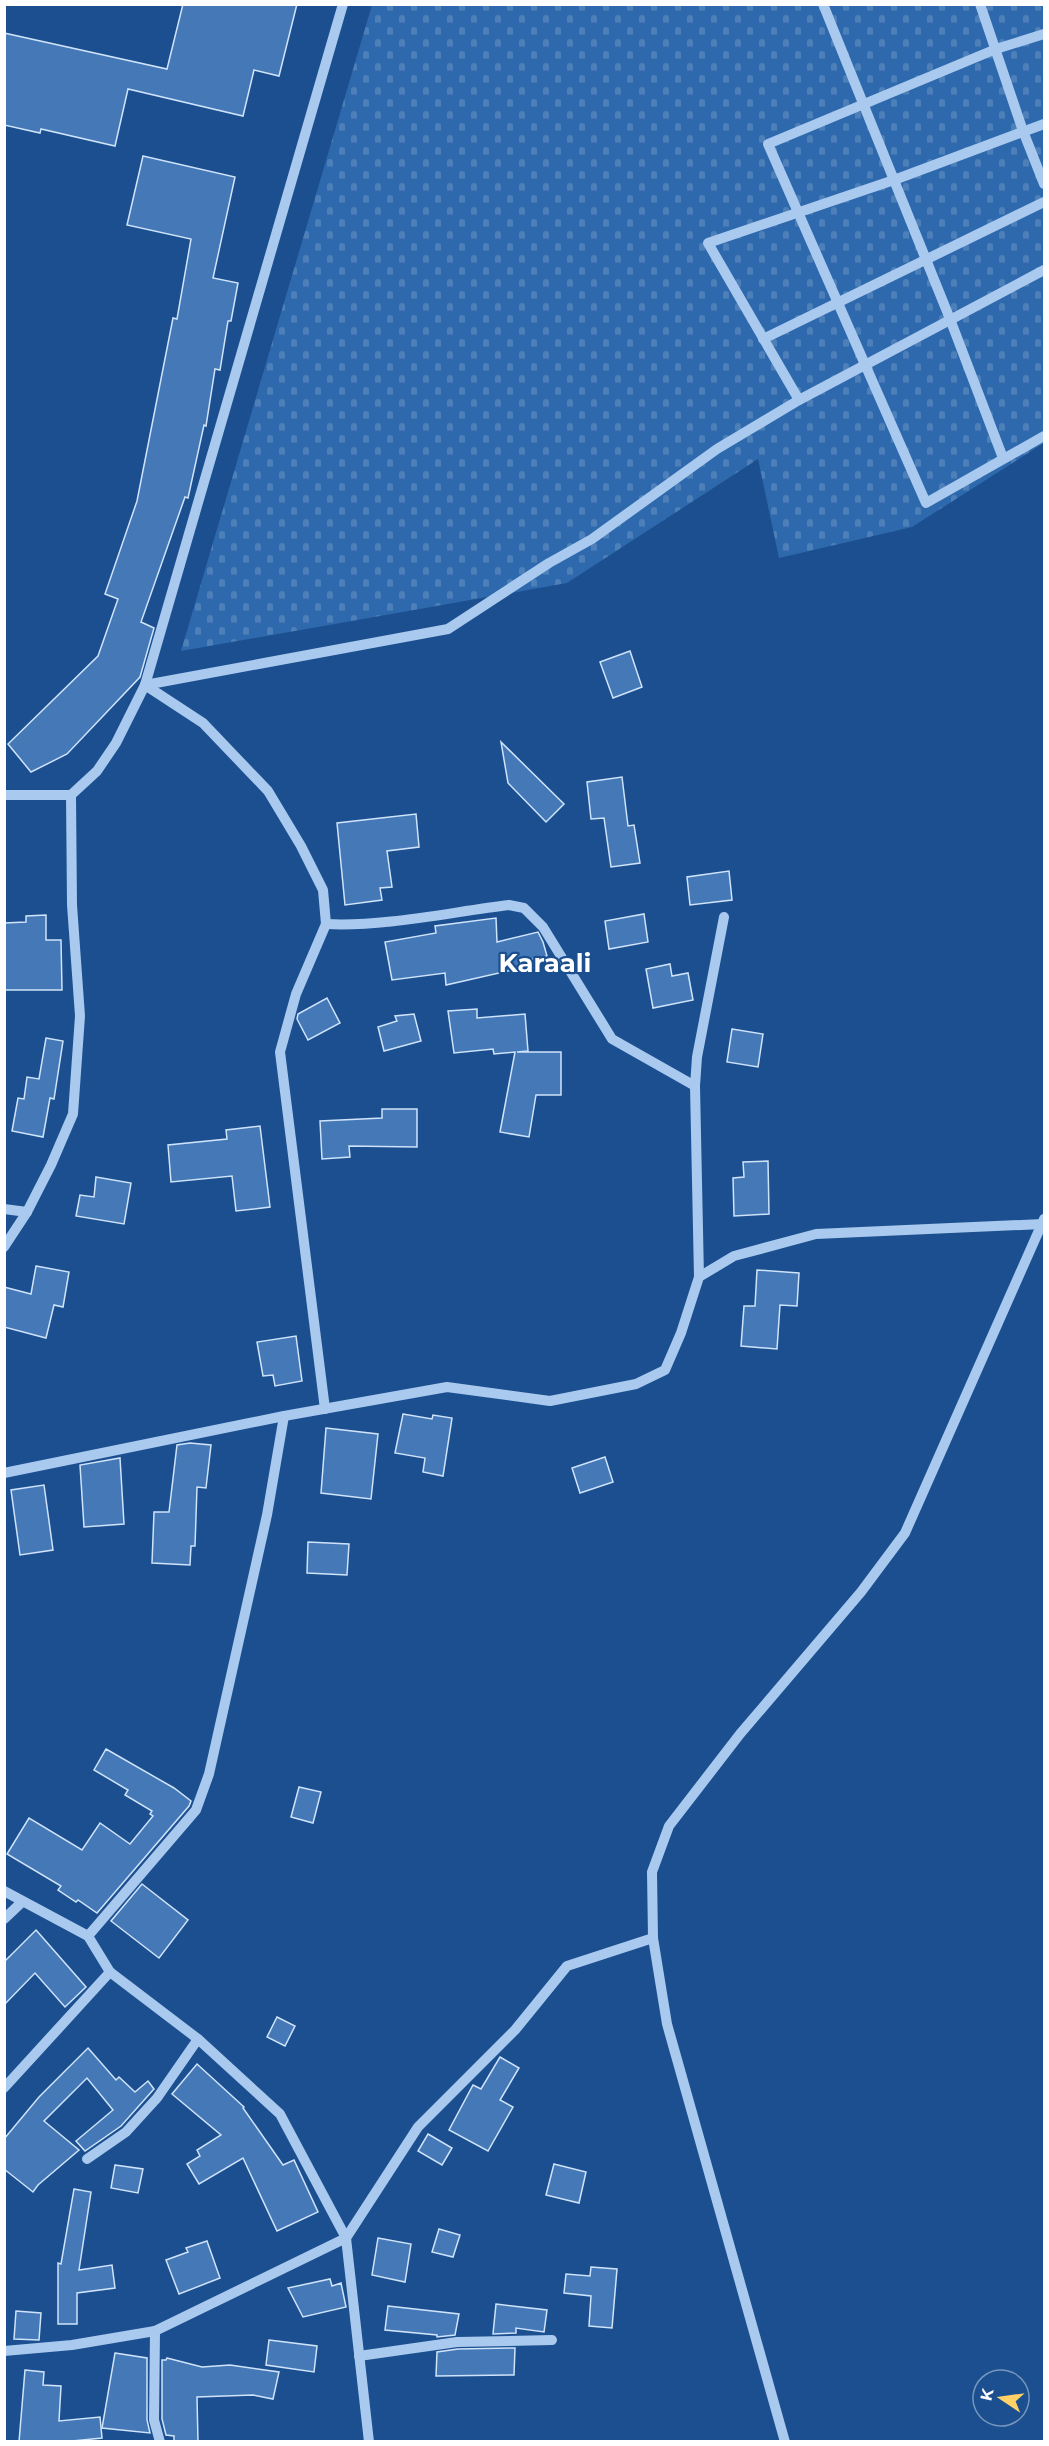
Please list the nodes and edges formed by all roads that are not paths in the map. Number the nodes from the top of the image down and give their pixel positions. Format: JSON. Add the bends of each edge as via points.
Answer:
{"nodes":[{"id":1,"x":343,"y":4,"type":"edge"},
{"id":2,"x":980,"y":4,"type":"edge"},
{"id":3,"x":825,"y":5,"type":"edge"},
{"id":4,"x":1044,"y":34,"type":"edge"},
{"id":5,"x":996,"y":49,"type":"junction"},
{"id":6,"x":864,"y":104,"type":"junction"},
{"id":7,"x":1044,"y":124,"type":"edge"},
{"id":8,"x":1023,"y":131,"type":"junction"},
{"id":9,"x":894,"y":180,"type":"junction"},
{"id":10,"x":1044,"y":184,"type":"edge"},
{"id":11,"x":1044,"y":202,"type":"edge"},
{"id":12,"x":798,"y":213,"type":"junction"},
{"id":13,"x":927,"y":260,"type":"junction"},
{"id":14,"x":1044,"y":270,"type":"edge"},
{"id":15,"x":838,"y":302,"type":"junction"},
{"id":16,"x":950,"y":319,"type":"junction"},
{"id":17,"x":763,"y":339,"type":"junction"},
{"id":18,"x":865,"y":364,"type":"junction"},
{"id":19,"x":799,"y":400,"type":"junction"},
{"id":20,"x":1044,"y":436,"type":"edge"},
{"id":21,"x":1003,"y":458,"type":"junction"},
{"id":22,"x":146,"y":685,"type":"junction"},
{"id":23,"x":4,"y":795,"type":"edge"},
{"id":24,"x":71,"y":795,"type":"junction"},
{"id":25,"x":724,"y":917,"type":"dead end"},
{"id":26,"x":326,"y":924,"type":"junction"},
{"id":27,"x":695,"y":1086,"type":"junction"},
{"id":28,"x":4,"y":1209,"type":"edge"},
{"id":29,"x":27,"y":1212,"type":"junction"},
{"id":30,"x":1043,"y":1221,"type":"edge"},
{"id":31,"x":4,"y":1247,"type":"edge"},
{"id":32,"x":699,"y":1277,"type":"junction"},
{"id":33,"x":325,"y":1408,"type":"junction"},
{"id":34,"x":284,"y":1416,"type":"junction"},
{"id":35,"x":4,"y":1473,"type":"edge"},
{"id":36,"x":4,"y":1891,"type":"edge"},
{"id":37,"x":22,"y":1902,"type":"junction"},
{"id":38,"x":4,"y":1919,"type":"edge"},
{"id":39,"x":88,"y":1936,"type":"junction"},
{"id":40,"x":653,"y":1938,"type":"junction"},
{"id":41,"x":110,"y":1972,"type":"junction"},
{"id":42,"x":198,"y":2038,"type":"junction"},
{"id":43,"x":4,"y":2088,"type":"edge"},
{"id":44,"x":87,"y":2159,"type":"dead end"},
{"id":45,"x":346,"y":2238,"type":"junction"},
{"id":46,"x":155,"y":2331,"type":"junction"},
{"id":47,"x":552,"y":2340,"type":"dead end"},
{"id":48,"x":4,"y":2351,"type":"edge"},
{"id":49,"x":359,"y":2356,"type":"junction"},
{"id":50,"x":160,"y":2442,"type":"edge"},
{"id":51,"x":369,"y":2442,"type":"edge"},
{"id":52,"x":785,"y":2442,"type":"edge"}],
"edges":[{"from":1,"to":22,"type":"street"},
{"from":2,"to":5,"type":"street"},
{"from":3,"to":6,"type":"street"},
{"from":4,"to":5,"type":"street"},
{"from":5,"to":6,"type":"street"},
{"from":5,"to":8,"type":"street"},
{"from":6,"to":9,"type":"street"},
{"from":6,"to":12,"type":"street","via":[[768,144]]},
{"from":7,"to":8,"type":"street"},
{"from":8,"to":9,"type":"street"},
{"from":8,"to":10,"type":"street"},
{"from":9,"to":12,"type":"street"},
{"from":9,"to":13,"type":"street"},
{"from":11,"to":13,"type":"street"},
{"from":12,"to":15,"type":"street"},
{"from":12,"to":17,"type":"street","via":[[708,243]]},
{"from":13,"to":15,"type":"street"},
{"from":13,"to":16,"type":"street"},
{"from":14,"to":16,"type":"street"},
{"from":15,"to":17,"type":"street"},
{"from":15,"to":18,"type":"street"},
{"from":16,"to":18,"type":"street"},
{"from":16,"to":21,"type":"street"},
{"from":17,"to":19,"type":"street"},
{"from":18,"to":19,"type":"street"},
{"from":18,"to":21,"type":"street","via":[[927,502]]},
{"from":19,"to":22,"type":"street","via":[[717,449],[592,539],[448,629]]},
{"from":20,"to":21,"type":"street"},
{"from":22,"to":24,"type":"street","via":[[97,771]]},
{"from":22,"to":26,"type":"street","via":[[203,723],[268,791],[323,890]]},
{"from":23,"to":24,"type":"street"},
{"from":24,"to":29,"type":"street","via":[[72,905],[80,1016],[73,1114]]},
{"from":25,"to":27,"type":"street"},
{"from":26,"to":27,"type":"street","via":[[509,905],[524,908],[543,927],[612,1039]]},
{"from":26,"to":33,"type":"street","via":[[296,994],[280,1052]]},
{"from":27,"to":32,"type":"street"},
{"from":28,"to":29,"type":"street"},
{"from":29,"to":31,"type":"street"},
{"from":30,"to":32,"type":"street","via":[[816,1234],[735,1256]]},
{"from":30,"to":40,"type":"street","via":[[905,1533],[669,1826],[652,1872]]},
{"from":32,"to":33,"type":"street","via":[[664,1370],[636,1384],[550,1401],[447,1387]]},
{"from":33,"to":34,"type":"street"},
{"from":34,"to":35,"type":"street"},
{"from":34,"to":39,"type":"street","via":[[267,1515],[209,1774],[196,1810]]},
{"from":36,"to":37,"type":"street"},
{"from":37,"to":38,"type":"street"},
{"from":37,"to":39,"type":"street"},
{"from":39,"to":41,"type":"street"},
{"from":40,"to":45,"type":"street","via":[[567,1966],[516,2030],[418,2127]]},
{"from":40,"to":52,"type":"street","via":[[667,2024]]},
{"from":41,"to":42,"type":"street"},
{"from":41,"to":43,"type":"street"},
{"from":42,"to":44,"type":"street","via":[[158,2098],[126,2132]]},
{"from":42,"to":45,"type":"street","via":[[280,2114]]},
{"from":45,"to":46,"type":"street"},
{"from":45,"to":49,"type":"street"},
{"from":46,"to":48,"type":"street"},
{"from":46,"to":50,"type":"street","via":[[154,2420]]},
{"from":47,"to":49,"type":"street","via":[[457,2342]]},
{"from":49,"to":51,"type":"street"}]}
